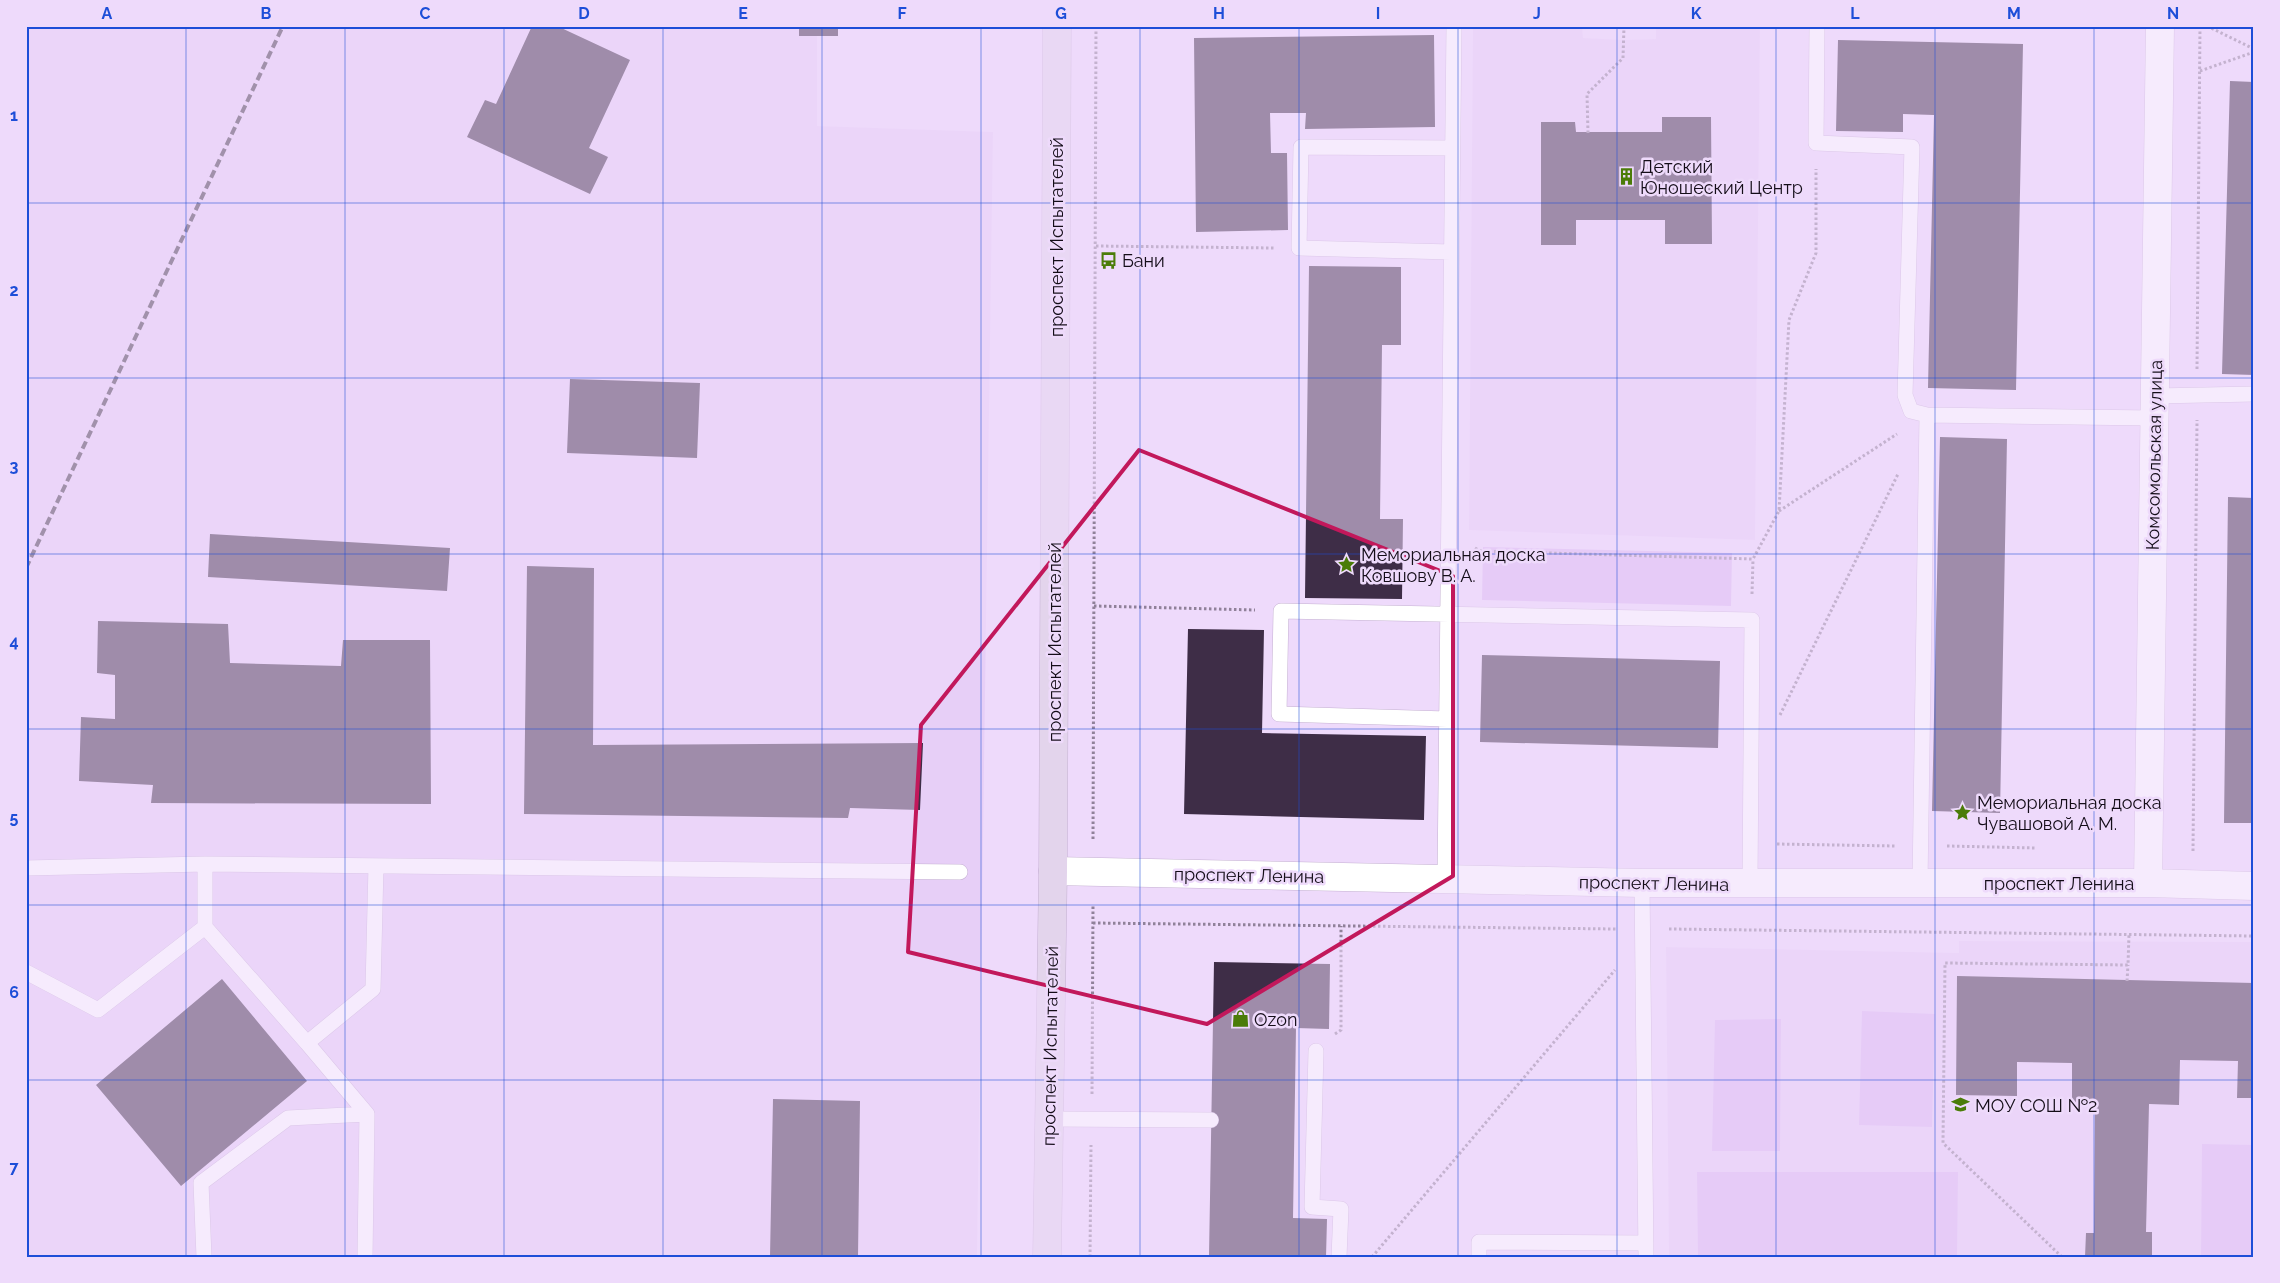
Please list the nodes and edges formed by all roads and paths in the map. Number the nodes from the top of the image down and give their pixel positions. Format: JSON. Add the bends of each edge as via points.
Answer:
{"nodes":[{"id":1,"x":1057,"y":26,"type":"edge"},
{"id":2,"x":1096,"y":26,"type":"edge"},
{"id":3,"x":1454,"y":26,"type":"edge"},
{"id":4,"x":1624,"y":26,"type":"edge"},
{"id":5,"x":1817,"y":26,"type":"edge"},
{"id":6,"x":2160,"y":26,"type":"edge"},
{"id":7,"x":2200,"y":26,"type":"edge"},
{"id":8,"x":2207,"y":26,"type":"edge"},
{"id":9,"x":2254,"y":50,"type":"edge"},
{"id":10,"x":2200,"y":72,"type":"junction"},
{"id":11,"x":1588,"y":133,"type":"dead end"},
{"id":12,"x":1816,"y":143,"type":"junction"},
{"id":13,"x":1452,"y":148,"type":"junction"},
{"id":14,"x":1096,"y":246,"type":"junction"},
{"id":15,"x":1299,"y":248,"type":"junction"},
{"id":16,"x":1451,"y":252,"type":"junction"},
{"id":17,"x":2254,"y":394,"type":"edge"},
{"id":18,"x":2197,"y":396,"type":"junction"},
{"id":19,"x":2155,"y":407,"type":"junction"},
{"id":20,"x":1927,"y":415,"type":"junction"},
{"id":21,"x":1901,"y":468,"type":"dead end"},
{"id":22,"x":1779,"y":511,"type":"junction"},
{"id":23,"x":1448,"y":533,"type":"junction"},
{"id":24,"x":1753,"y":559,"type":"junction"},
{"id":25,"x":1094,"y":606,"type":"junction"},
{"id":26,"x":1281,"y":611,"type":"junction"},
{"id":27,"x":1447,"y":614,"type":"junction"},
{"id":28,"x":1752,"y":620,"type":"junction"},
{"id":29,"x":1446,"y":719,"type":"junction"},
{"id":30,"x":1777,"y":719,"type":"dead end"},
{"id":31,"x":1750,"y":843,"type":"junction"},
{"id":32,"x":1921,"y":846,"type":"junction"},
{"id":33,"x":2038,"y":848,"type":"dead end"},
{"id":34,"x":2149,"y":850,"type":"junction"},
{"id":35,"x":2193,"y":850,"type":"junction"},
{"id":36,"x":2202,"y":850,"type":"dead end"},
{"id":37,"x":205,"y":864,"type":"junction"},
{"id":38,"x":376,"y":866,"type":"junction"},
{"id":39,"x":26,"y":868,"type":"edge"},
{"id":40,"x":1053,"y":871,"type":"junction"},
{"id":41,"x":960,"y":872,"type":"dead end"},
{"id":42,"x":1093,"y":872,"type":"junction"},
{"id":43,"x":1445,"y":879,"type":"junction"},
{"id":44,"x":1642,"y":883,"type":"junction"},
{"id":45,"x":1920,"y":883,"type":"junction"},
{"id":46,"x":2148,"y":883,"type":"junction"},
{"id":47,"x":1750,"y":884,"type":"junction"},
{"id":48,"x":2193,"y":884,"type":"junction"},
{"id":49,"x":2254,"y":886,"type":"edge"},
{"id":50,"x":1093,"y":923,"type":"junction"},
{"id":51,"x":1341,"y":926,"type":"junction"},
{"id":52,"x":205,"y":927,"type":"junction"},
{"id":53,"x":1642,"y":934,"type":"junction"},
{"id":54,"x":2129,"y":934,"type":"junction"},
{"id":55,"x":2254,"y":936,"type":"edge"},
{"id":56,"x":2128,"y":966,"type":"junction"},
{"id":57,"x":26,"y":972,"type":"edge"},
{"id":58,"x":2127,"y":980,"type":"dead end"},
{"id":59,"x":306,"y":1043,"type":"junction"},
{"id":60,"x":1316,"y":1051,"type":"joint"},
{"id":61,"x":367,"y":1114,"type":"junction"},
{"id":62,"x":1049,"y":1119,"type":"junction"},
{"id":63,"x":1092,"y":1119,"type":"junction"},
{"id":64,"x":1211,"y":1120,"type":"dead end"},
{"id":65,"x":1646,"y":1250,"type":"edge"},
{"id":66,"x":204,"y":1257,"type":"edge"},
{"id":67,"x":365,"y":1257,"type":"edge"},
{"id":68,"x":1047,"y":1257,"type":"edge"},
{"id":69,"x":1090,"y":1257,"type":"edge"},
{"id":70,"x":1339,"y":1257,"type":"edge"},
{"id":71,"x":1372,"y":1257,"type":"edge"},
{"id":72,"x":1479,"y":1257,"type":"edge"},
{"id":73,"x":2062,"y":1257,"type":"edge"}],
"edges":[{"from":1,"to":40,"type":"main road","name":"проспект Испытателей"},
{"from":2,"to":14,"type":"path"},
{"from":3,"to":13,"type":"lane"},
{"from":4,"to":11,"type":"path","via":[[1623,58],[1586,94]]},
{"from":5,"to":12,"type":"lane"},
{"from":6,"to":19,"type":"street","name":"Комсомольская улица"},
{"from":7,"to":10,"type":"path"},
{"from":8,"to":9,"type":"path"},
{"from":9,"to":10,"type":"path"},
{"from":10,"to":18,"type":"path"},
{"from":12,"to":20,"type":"lane","via":[[1912,146],[1905,395],[1911,411]]},
{"from":12,"to":22,"type":"path","via":[[1816,253],[1789,320]]},
{"from":13,"to":15,"type":"lane","via":[[1301,147]]},
{"from":13,"to":16,"type":"lane"},
{"from":14,"to":15,"type":"path"},
{"from":14,"to":25,"type":"path"},
{"from":15,"to":16,"type":"lane"},
{"from":16,"to":23,"type":"lane"},
{"from":17,"to":18,"type":"lane"},
{"from":18,"to":19,"type":"lane"},
{"from":18,"to":35,"type":"path"},
{"from":19,"to":20,"type":"lane"},
{"from":19,"to":34,"type":"street","name":"Комсомольская улица"},
{"from":20,"to":22,"type":"path"},
{"from":20,"to":32,"type":"lane"},
{"from":21,"to":30,"type":"path"},
{"from":22,"to":24,"type":"path"},
{"from":23,"to":24,"type":"path","via":[[1480,551]]},
{"from":23,"to":27,"type":"lane"},
{"from":24,"to":28,"type":"path"},
{"from":25,"to":26,"type":"path"},
{"from":25,"to":42,"type":"path"},
{"from":26,"to":27,"type":"lane"},
{"from":26,"to":29,"type":"lane","via":[[1279,714]]},
{"from":27,"to":28,"type":"lane"},
{"from":27,"to":29,"type":"lane"},
{"from":28,"to":31,"type":"lane"},
{"from":29,"to":43,"type":"lane"},
{"from":31,"to":32,"type":"path"},
{"from":31,"to":47,"type":"lane"},
{"from":32,"to":33,"type":"path"},
{"from":32,"to":45,"type":"lane"},
{"from":34,"to":35,"type":"path"},
{"from":34,"to":46,"type":"street","name":"Комсомольская улица"},
{"from":35,"to":36,"type":"path"},
{"from":35,"to":48,"type":"path"},
{"from":37,"to":38,"type":"lane"},
{"from":37,"to":39,"type":"lane"},
{"from":37,"to":52,"type":"lane"},
{"from":38,"to":41,"type":"lane"},
{"from":38,"to":59,"type":"lane","via":[[373,989]]},
{"from":40,"to":42,"type":"street","name":"проспект Ленина"},
{"from":40,"to":62,"type":"main road","name":"проспект Испытателей"},
{"from":42,"to":43,"type":"street","name":"проспект Ленина"},
{"from":42,"to":50,"type":"path"},
{"from":43,"to":44,"type":"street","name":"проспект Ленина"},
{"from":44,"to":47,"type":"street","name":"проспект Ленина"},
{"from":44,"to":53,"type":"lane"},
{"from":45,"to":46,"type":"street","name":"проспект Ленина"},
{"from":45,"to":47,"type":"street","name":"проспект Ленина"},
{"from":46,"to":48,"type":"street","name":"проспект Ленина"},
{"from":48,"to":49,"type":"street","name":"проспект Ленина"},
{"from":50,"to":51,"type":"path"},
{"from":50,"to":63,"type":"path"},
{"from":51,"to":53,"type":"path"},
{"from":51,"to":60,"type":"path","via":[[1341,1030]]},
{"from":52,"to":57,"type":"lane","via":[[98,1010]]},
{"from":52,"to":59,"type":"lane"},
{"from":53,"to":54,"type":"path"},
{"from":53,"to":65,"type":"lane"},
{"from":53,"to":71,"type":"path"},
{"from":54,"to":55,"type":"path"},
{"from":54,"to":56,"type":"path"},
{"from":56,"to":58,"type":"path"},
{"from":56,"to":73,"type":"path","via":[[1945,963],[1943,1143]]},
{"from":59,"to":61,"type":"lane"},
{"from":60,"to":70,"type":"lane","via":[[1312,1207],[1341,1209]]},
{"from":61,"to":66,"type":"lane","via":[[288,1118],[201,1183]]},
{"from":61,"to":67,"type":"lane"},
{"from":62,"to":63,"type":"lane"},
{"from":62,"to":68,"type":"main road","name":"проспект Испытателей"},
{"from":63,"to":64,"type":"lane"},
{"from":63,"to":69,"type":"path"},
{"from":65,"to":72,"type":"lane","via":[[1479,1242]]}]}
